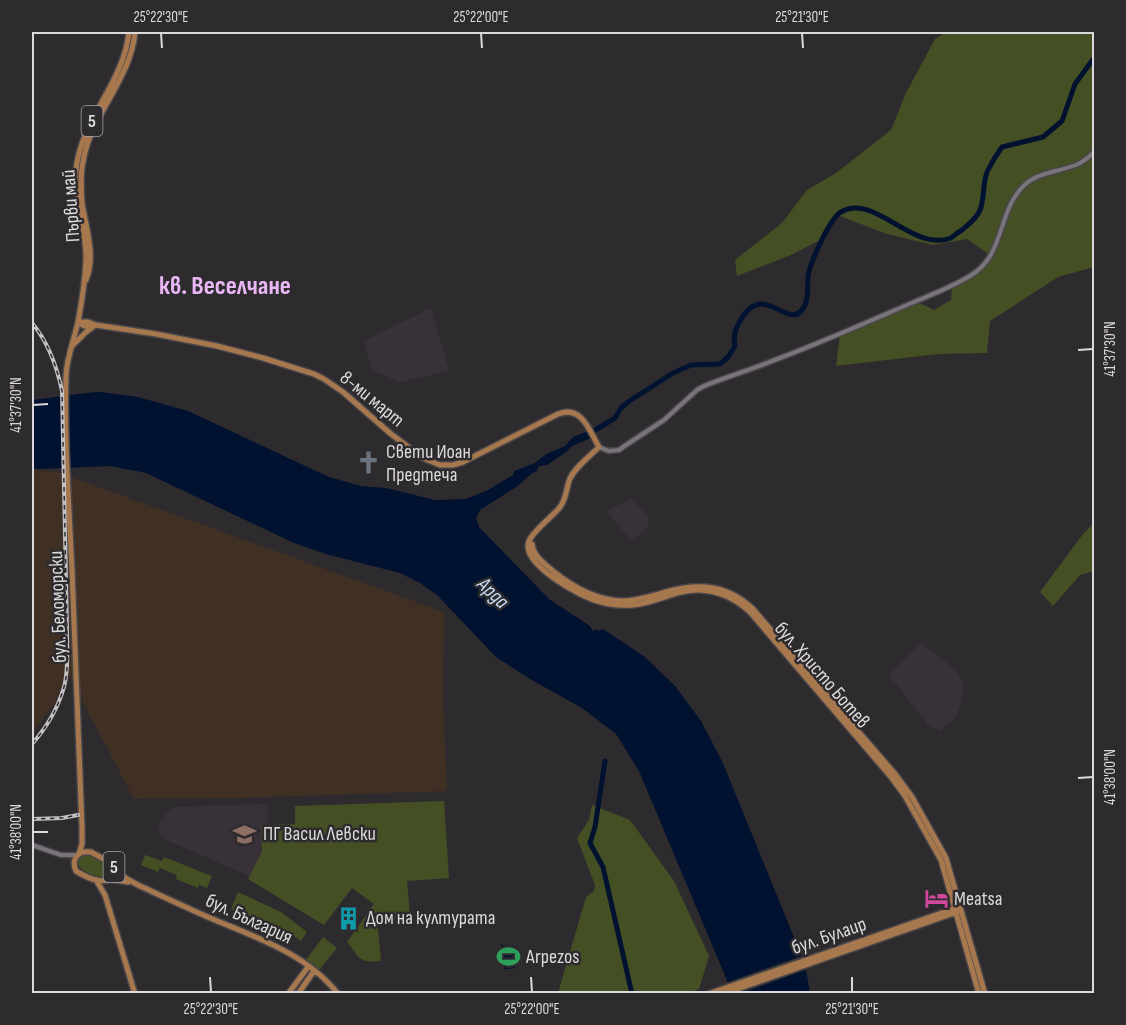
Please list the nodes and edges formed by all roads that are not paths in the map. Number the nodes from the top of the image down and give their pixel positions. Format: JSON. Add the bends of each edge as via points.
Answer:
{"nodes":[{"id":1,"x":129,"y":32,"type":"edge"},
{"id":2,"x":135,"y":32,"type":"edge"},
{"id":3,"x":1095,"y":153,"type":"edge"},
{"id":4,"x":85,"y":282,"type":"junction"},
{"id":5,"x":79,"y":312,"type":"junction"},
{"id":6,"x":88,"y":321,"type":"junction"},
{"id":7,"x":78,"y":322,"type":"junction"},
{"id":8,"x":96,"y":325,"type":"junction"},
{"id":9,"x":71,"y":347,"type":"junction"},
{"id":10,"x":66,"y":386,"type":"joint"},
{"id":11,"x":598,"y":445,"type":"junction"},
{"id":12,"x":82,"y":828,"type":"junction"},
{"id":13,"x":32,"y":845,"type":"edge"},
{"id":14,"x":91,"y":852,"type":"junction"},
{"id":15,"x":78,"y":854,"type":"junction"},
{"id":16,"x":61,"y":855,"type":"junction"},
{"id":17,"x":74,"y":866,"type":"junction"},
{"id":18,"x":114,"y":869,"type":"junction"},
{"id":19,"x":96,"y":880,"type":"junction"},
{"id":20,"x":108,"y":880,"type":"junction"},
{"id":21,"x":138,"y":885,"type":"junction"},
{"id":22,"x":105,"y":895,"type":"junction"},
{"id":23,"x":958,"y":910,"type":"junction"},
{"id":24,"x":852,"y":946,"type":"junction"},
{"id":25,"x":308,"y":967,"type":"junction"},
{"id":26,"x":314,"y":971,"type":"junction"},
{"id":27,"x":135,"y":993,"type":"edge"},
{"id":28,"x":288,"y":993,"type":"edge"},
{"id":29,"x":298,"y":993,"type":"edge"},
{"id":30,"x":338,"y":993,"type":"edge"},
{"id":31,"x":708,"y":993,"type":"edge"},
{"id":32,"x":723,"y":993,"type":"edge"},
{"id":33,"x":979,"y":993,"type":"edge"},
{"id":34,"x":985,"y":993,"type":"edge"}],
"edges":[{"from":1,"to":4,"type":"main road","name":"Първи май","number":"5","via":[[121,66],[85,136],[77,163]]},
{"from":2,"to":4,"type":"main road","name":"Първи май","number":"5","via":[[126,68],[95,126],[82,164],[90,252]]},
{"from":3,"to":11,"type":"street","via":[[1074,166],[1037,176],[1025,184],[1014,198],[992,253],[970,276],[849,330],[704,386],[664,420],[619,450],[609,451]]},
{"from":4,"to":5,"type":"main road","name":"Първи май","number":"5"},
{"from":5,"to":6,"type":"main road"},
{"from":5,"to":7,"type":"main road","name":"Първи май","number":"5"},
{"from":6,"to":7,"type":"main road"},
{"from":6,"to":8,"type":"main road"},
{"from":7,"to":8,"type":"main road"},
{"from":7,"to":9,"type":"main road","name":"Първи май","number":"5"},
{"from":8,"to":9,"type":"main road"},
{"from":8,"to":11,"type":"main road","name":"8-ми март","via":[[226,348],[314,374],[343,392],[417,453],[440,465],[463,462],[563,412],[571,411],[581,417]]},
{"from":9,"to":10,"type":"main road","name":"Първи май","number":"5"},
{"from":10,"to":12,"type":"main road","name":"бул. Беломорски","number":"5"},
{"from":11,"to":23,"type":"main road","name":"бул. Христо Ботев","via":[[571,477],[565,500],[529,541],[533,560],[574,592],[598,602],[632,605],[695,590],[711,591],[742,605],[897,784],[941,860]]},
{"from":12,"to":14,"type":"main road","name":"бул. Беломорски","number":"5"},
{"from":12,"to":15,"type":"main road","name":"бул. Беломорски","number":"5"},
{"from":13,"to":16,"type":"street"},
{"from":14,"to":15,"type":"main road","number":"5"},
{"from":14,"to":18,"type":"main road","number":"5","via":[[110,861]]},
{"from":15,"to":16,"type":"street"},
{"from":15,"to":17,"type":"main road","number":"5"},
{"from":16,"to":17,"type":"street"},
{"from":17,"to":19,"type":"main road","number":"5","via":[[76,871]]},
{"from":18,"to":20,"type":"main road","number":"5"},
{"from":18,"to":21,"type":"main road","name":"бул. България"},
{"from":19,"to":20,"type":"main road","number":"5"},
{"from":19,"to":22,"type":"main road","number":"5"},
{"from":20,"to":21,"type":"main road","name":"бул. България"},
{"from":20,"to":22,"type":"main road","number":"5"},
{"from":21,"to":25,"type":"main road","name":"бул. България","via":[[279,947]]},
{"from":22,"to":27,"type":"main road","number":"5"},
{"from":23,"to":24,"type":"main road","name":"бул. Булаир"},
{"from":23,"to":33,"type":"main road","name":"бул. Христо Ботев"},
{"from":23,"to":34,"type":"main road","name":"бул. Христо Ботев"},
{"from":24,"to":31,"type":"main road","name":"бул. Булаир"},
{"from":24,"to":32,"type":"main road","name":"бул. Булаир"},
{"from":25,"to":26,"type":"main road","name":"бул. България"},
{"from":25,"to":28,"type":"main road"},
{"from":26,"to":29,"type":"main road"},
{"from":26,"to":30,"type":"main road","name":"бул. България"}]}
